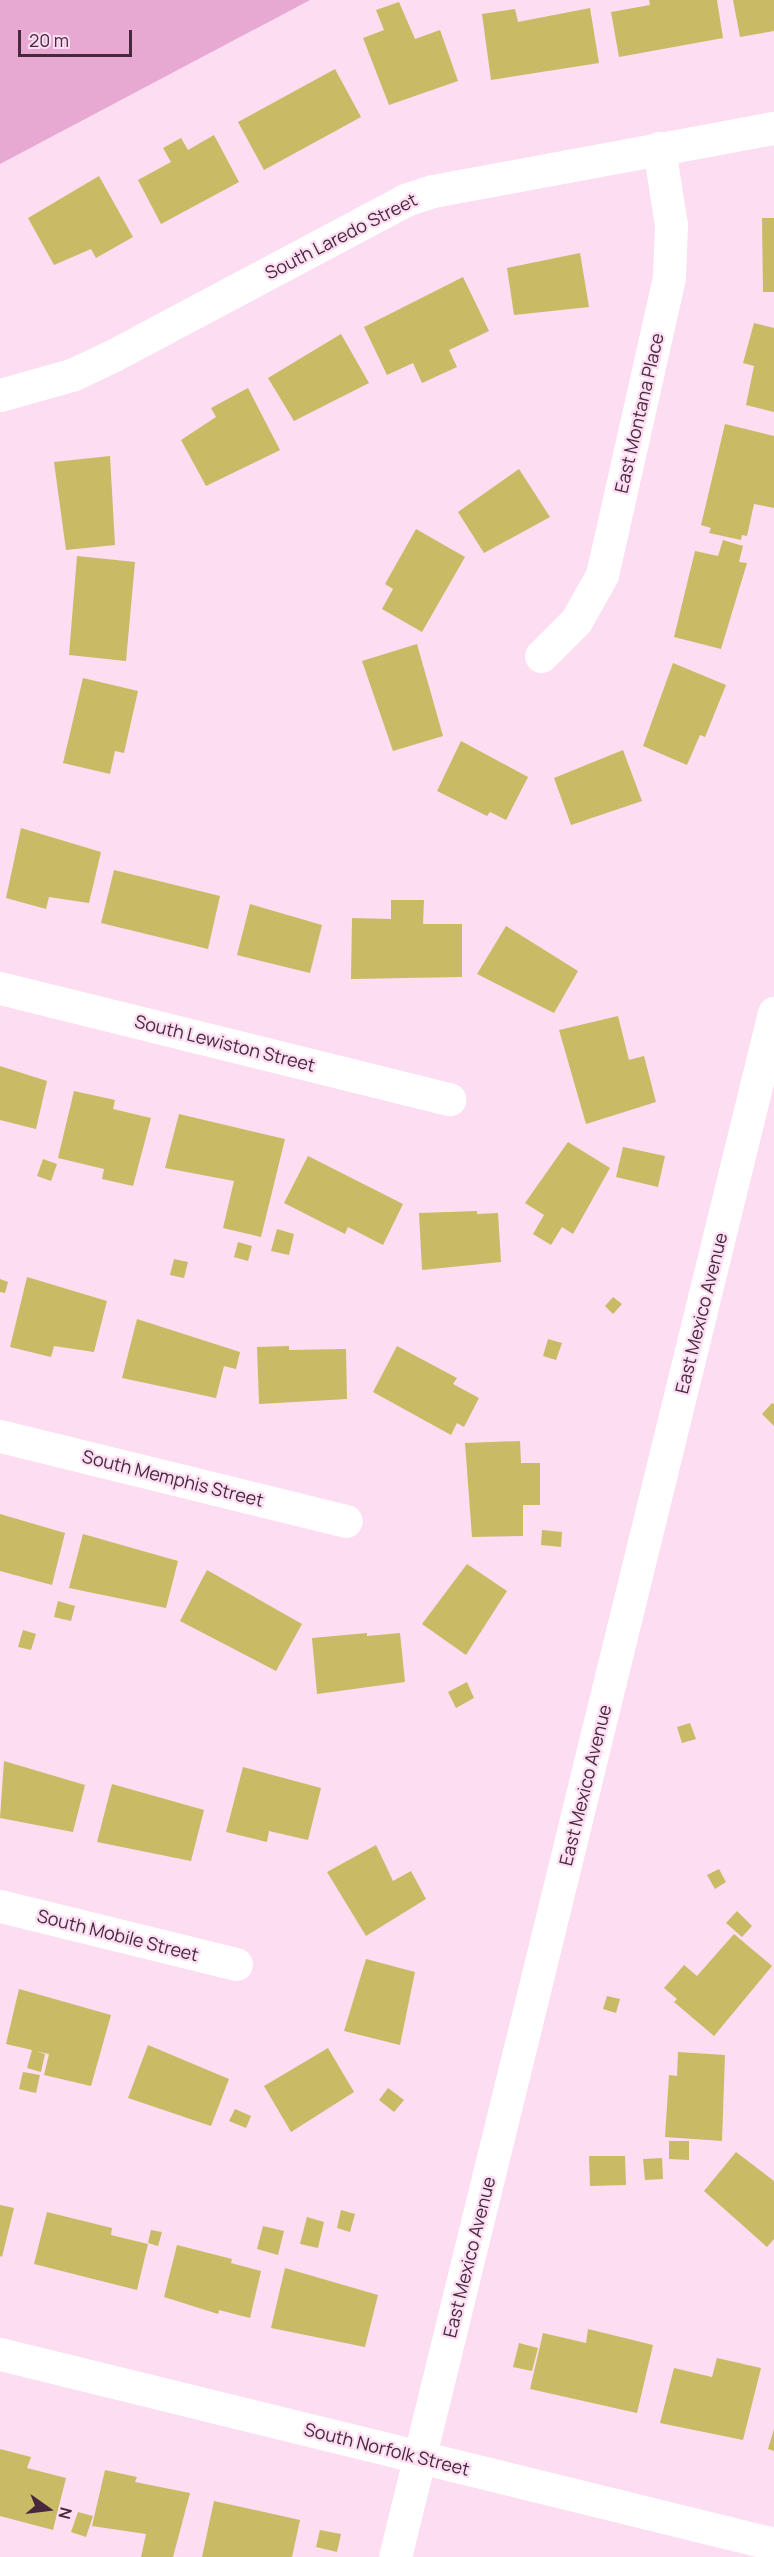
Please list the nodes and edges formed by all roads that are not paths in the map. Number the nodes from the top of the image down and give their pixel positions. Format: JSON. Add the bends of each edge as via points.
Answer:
{"nodes":[{"id":1,"x":774,"y":128,"type":"edge"},
{"id":2,"x":659,"y":148,"type":"junction"},
{"id":3,"x":0,"y":395,"type":"edge"},
{"id":4,"x":541,"y":656,"type":"dead end"},
{"id":5,"x":0,"y":988,"type":"edge"},
{"id":6,"x":774,"y":1013,"type":"edge"},
{"id":7,"x":450,"y":1099,"type":"dead end"},
{"id":8,"x":0,"y":1436,"type":"edge"},
{"id":9,"x":346,"y":1521,"type":"dead end"},
{"id":10,"x":0,"y":1906,"type":"edge"},
{"id":11,"x":236,"y":1964,"type":"dead end"},
{"id":12,"x":0,"y":2354,"type":"edge"},
{"id":13,"x":420,"y":2457,"type":"junction"},
{"id":14,"x":774,"y":2544,"type":"edge"},
{"id":15,"x":396,"y":2557,"type":"edge"}],
"edges":[{"from":1,"to":2,"type":"street","name":"South Laredo Street"},
{"from":2,"to":3,"type":"street","name":"South Laredo Street","via":[[433,191],[405,200],[104,360],[33,388]]},
{"from":2,"to":4,"type":"street","name":"East Montana Place","via":[[671,225],[669,277],[602,575],[576,621]]},
{"from":5,"to":7,"type":"street","name":"South Lewiston Street"},
{"from":6,"to":13,"type":"street","name":"East Mexico Avenue"},
{"from":8,"to":9,"type":"street","name":"South Memphis Street"},
{"from":10,"to":11,"type":"street","name":"South Mobile Street"},
{"from":12,"to":13,"type":"street","name":"South Norfolk Street"},
{"from":13,"to":14,"type":"street","name":"South Norfolk Street"},
{"from":13,"to":15,"type":"street","name":"East Mexico Avenue"}]}
